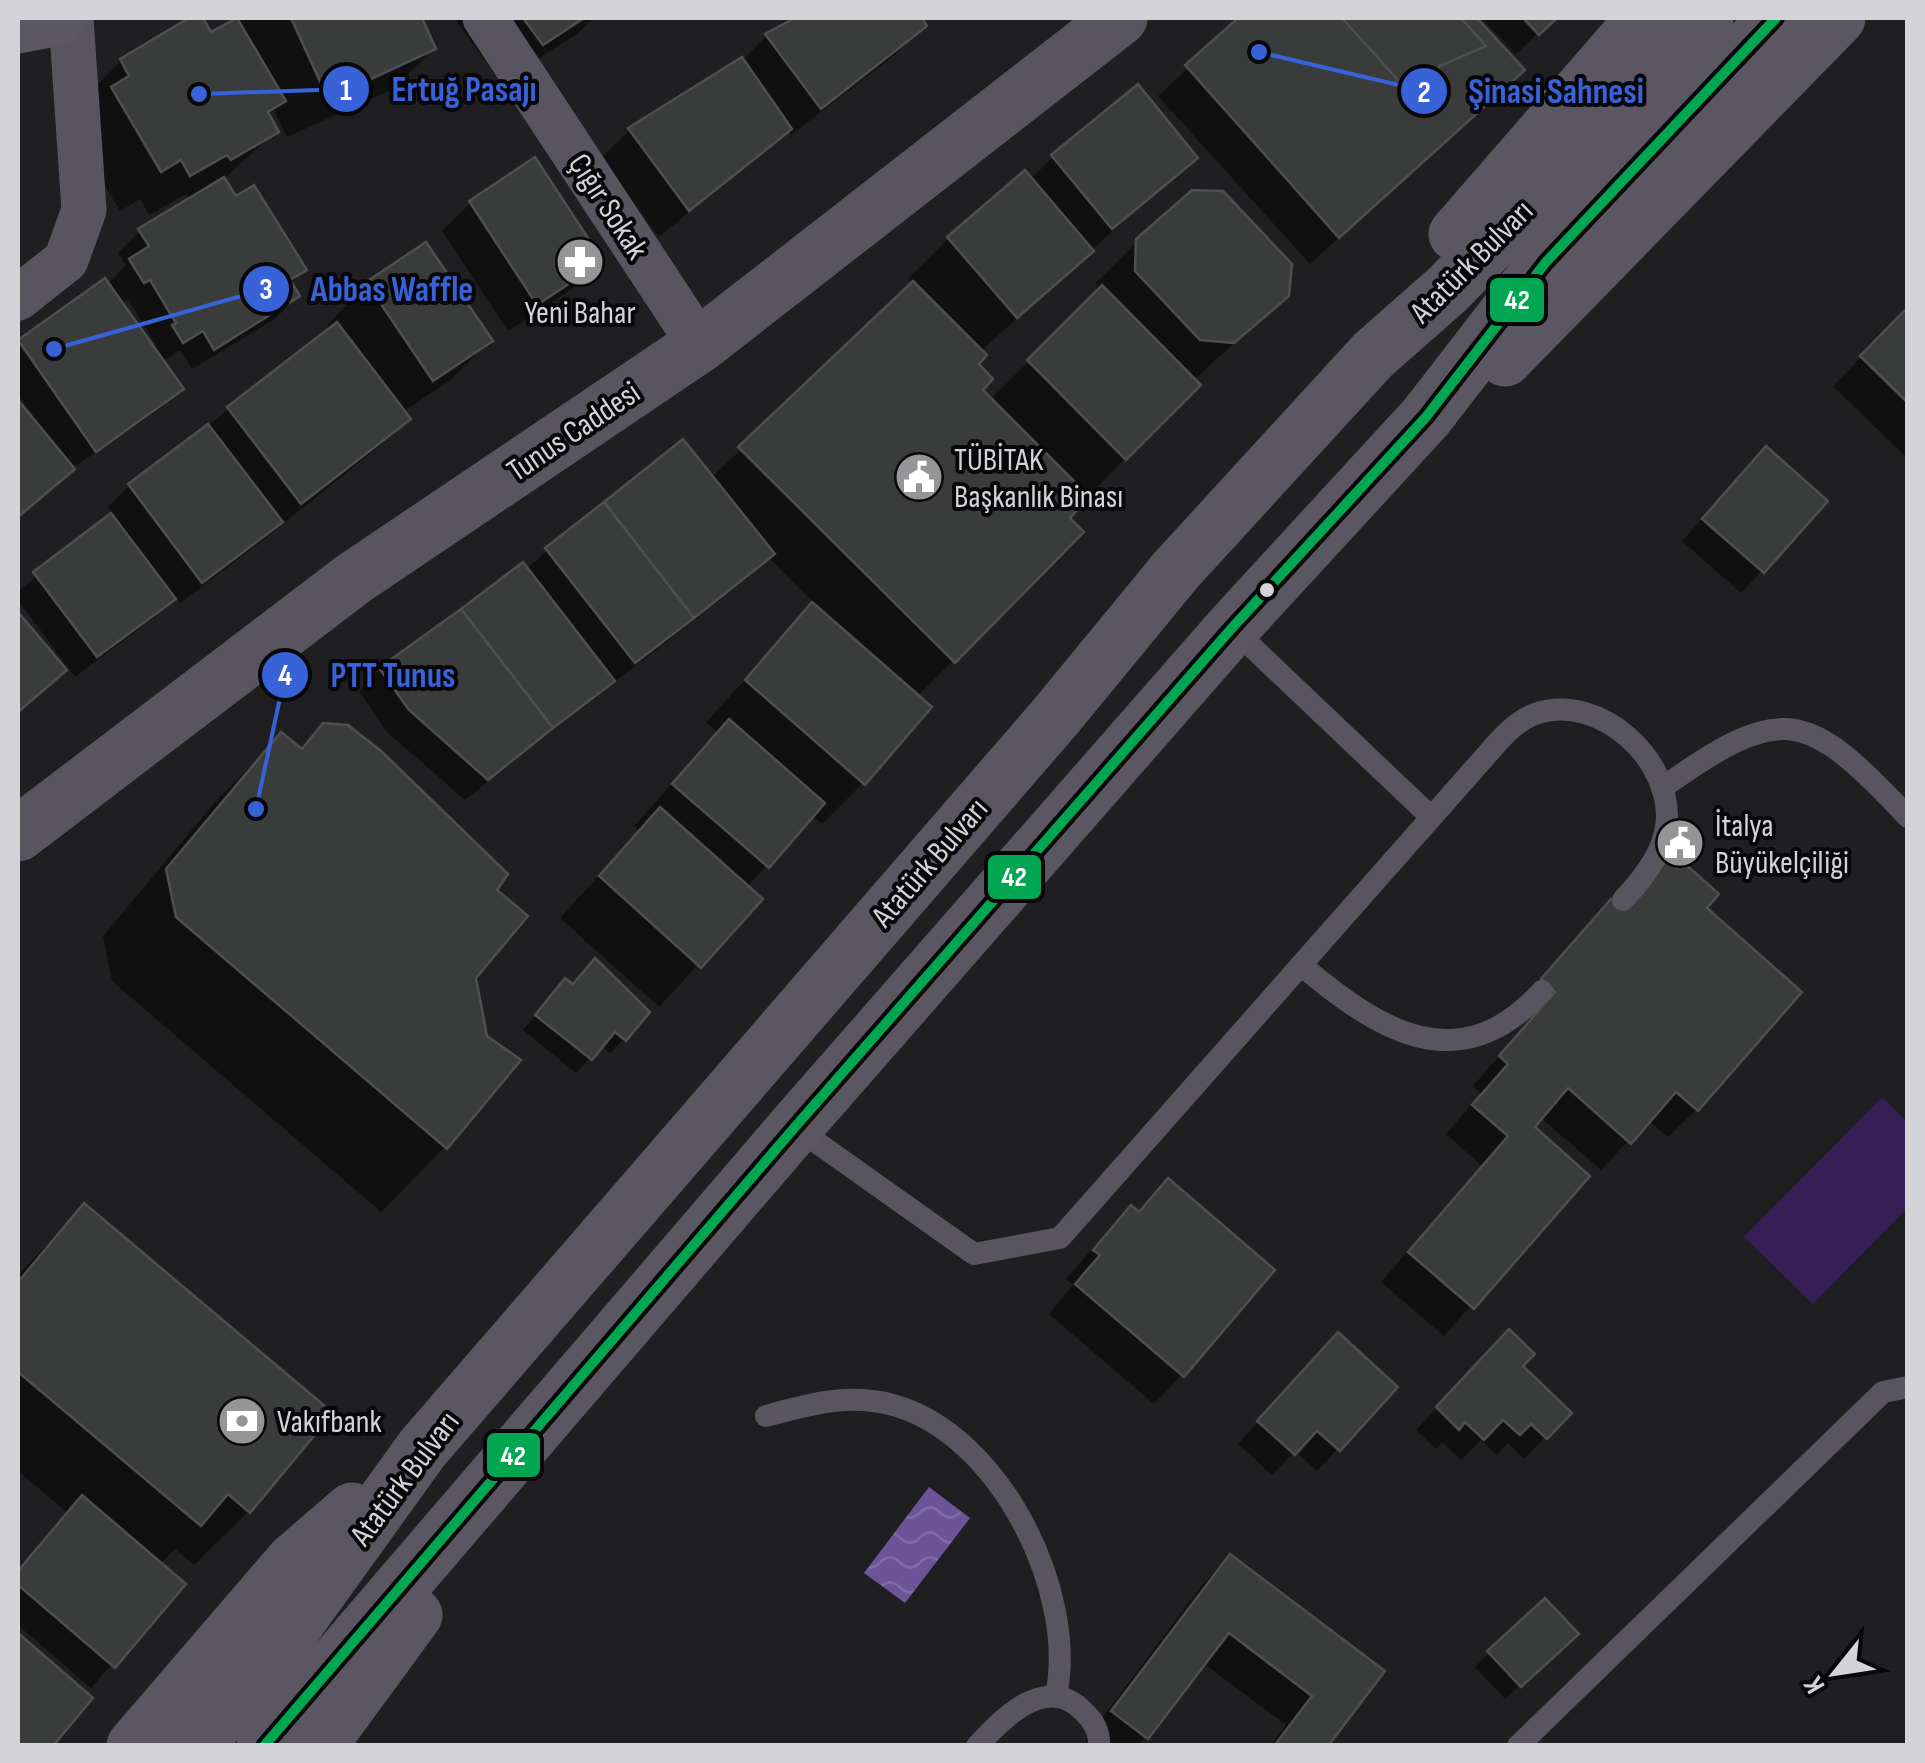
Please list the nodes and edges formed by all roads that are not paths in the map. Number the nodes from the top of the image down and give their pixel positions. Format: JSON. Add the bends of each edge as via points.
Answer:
{"nodes":[{"id":1,"x":58,"y":18,"type":"edge"},
{"id":2,"x":71,"y":18,"type":"edge"},
{"id":3,"x":485,"y":18,"type":"edge"},
{"id":4,"x":1120,"y":18,"type":"edge"},
{"id":5,"x":1644,"y":18,"type":"edge"},
{"id":6,"x":1706,"y":18,"type":"edge"},
{"id":7,"x":1776,"y":18,"type":"edge"},
{"id":8,"x":1838,"y":18,"type":"edge"},
{"id":9,"x":18,"y":26,"type":"edge"},
{"id":10,"x":18,"y":298,"type":"edge"},
{"id":11,"x":700,"y":345,"type":"junction"},
{"id":12,"x":1373,"y":355,"type":"junction"},
{"id":13,"x":1426,"y":417,"type":"junction"},
{"id":14,"x":1232,"y":628,"type":"junction"},
{"id":15,"x":1662,"y":788,"type":"junction"},
{"id":16,"x":1431,"y":817,"type":"junction"},
{"id":17,"x":1908,"y":817,"type":"edge"},
{"id":18,"x":18,"y":834,"type":"edge"},
{"id":19,"x":1623,"y":900,"type":"dead end"},
{"id":20,"x":1301,"y":965,"type":"junction"},
{"id":21,"x":1542,"y":991,"type":"dead end"},
{"id":22,"x":796,"y":1127,"type":"junction"},
{"id":23,"x":1908,"y":1387,"type":"edge"},
{"id":24,"x":766,"y":1416,"type":"dead end"},
{"id":25,"x":422,"y":1449,"type":"junction"},
{"id":26,"x":483,"y":1495,"type":"junction"},
{"id":27,"x":1056,"y":1696,"type":"junction"},
{"id":28,"x":331,"y":1741,"type":"edge"},
{"id":29,"x":134,"y":1746,"type":"edge"},
{"id":30,"x":197,"y":1746,"type":"edge"},
{"id":31,"x":264,"y":1746,"type":"edge"},
{"id":32,"x":977,"y":1746,"type":"edge"},
{"id":33,"x":1100,"y":1746,"type":"edge"},
{"id":34,"x":1518,"y":1746,"type":"edge"}],
"edges":[{"from":1,"to":9,"type":"main road"},
{"from":2,"to":10,"type":"street","via":[[84,210],[66,260]]},
{"from":3,"to":11,"type":"street","name":"Çığır Sokak"},
{"from":4,"to":11,"type":"street","name":"Tunus Caddesi"},
{"from":5,"to":12,"type":"main road","via":[[1493,186],[1428,268]]},
{"from":6,"to":12,"type":"main road","name":"Atatürk Bulvarı","via":[[1449,288]]},
{"from":7,"to":13,"type":"main road","via":[[1546,262]]},
{"from":8,"to":13,"type":"main road","via":[[1565,301],[1505,358]]},
{"from":11,"to":18,"type":"street","name":"Tunus Caddesi","via":[[353,579]]},
{"from":12,"to":25,"type":"main road","name":"Atatürk Bulvarı","via":[[1176,570]]},
{"from":13,"to":14,"type":"main road","name":"Atatürk Bulvarı"},
{"from":14,"to":16,"type":"lane"},
{"from":14,"to":22,"type":"main road","name":"Atatürk Bulvarı"},
{"from":15,"to":16,"type":"lane","via":[[1628,735],[1596,719],[1548,711],[1510,729]]},
{"from":15,"to":17,"type":"lane","via":[[1747,734],[1788,728],[1840,748]]},
{"from":15,"to":19,"type":"lane","via":[[1663,840]]},
{"from":16,"to":20,"type":"lane"},
{"from":20,"to":21,"type":"lane","via":[[1366,1016],[1430,1041],[1484,1033]]},
{"from":20,"to":22,"type":"lane","via":[[1060,1238],[974,1254]]},
{"from":22,"to":26,"type":"main road","name":"Atatürk Bulvarı"},
{"from":23,"to":34,"type":"lane","via":[[1884,1392]]},
{"from":24,"to":27,"type":"lane","via":[[843,1400],[894,1406],[938,1426],[987,1468],[1010,1500],[1044,1575],[1060,1640]]},
{"from":25,"to":29,"type":"main road","via":[[292,1561]]},
{"from":25,"to":30,"type":"main road","name":"Atatürk Bulvarı","via":[[294,1627]]},
{"from":26,"to":28,"type":"main road","via":[[402,1638]]},
{"from":26,"to":31,"type":"main road","name":"Atatürk Bulvarı"},
{"from":27,"to":32,"type":"lane","via":[[1032,1699]]},
{"from":27,"to":33,"type":"lane","via":[[1092,1720]]}]}
